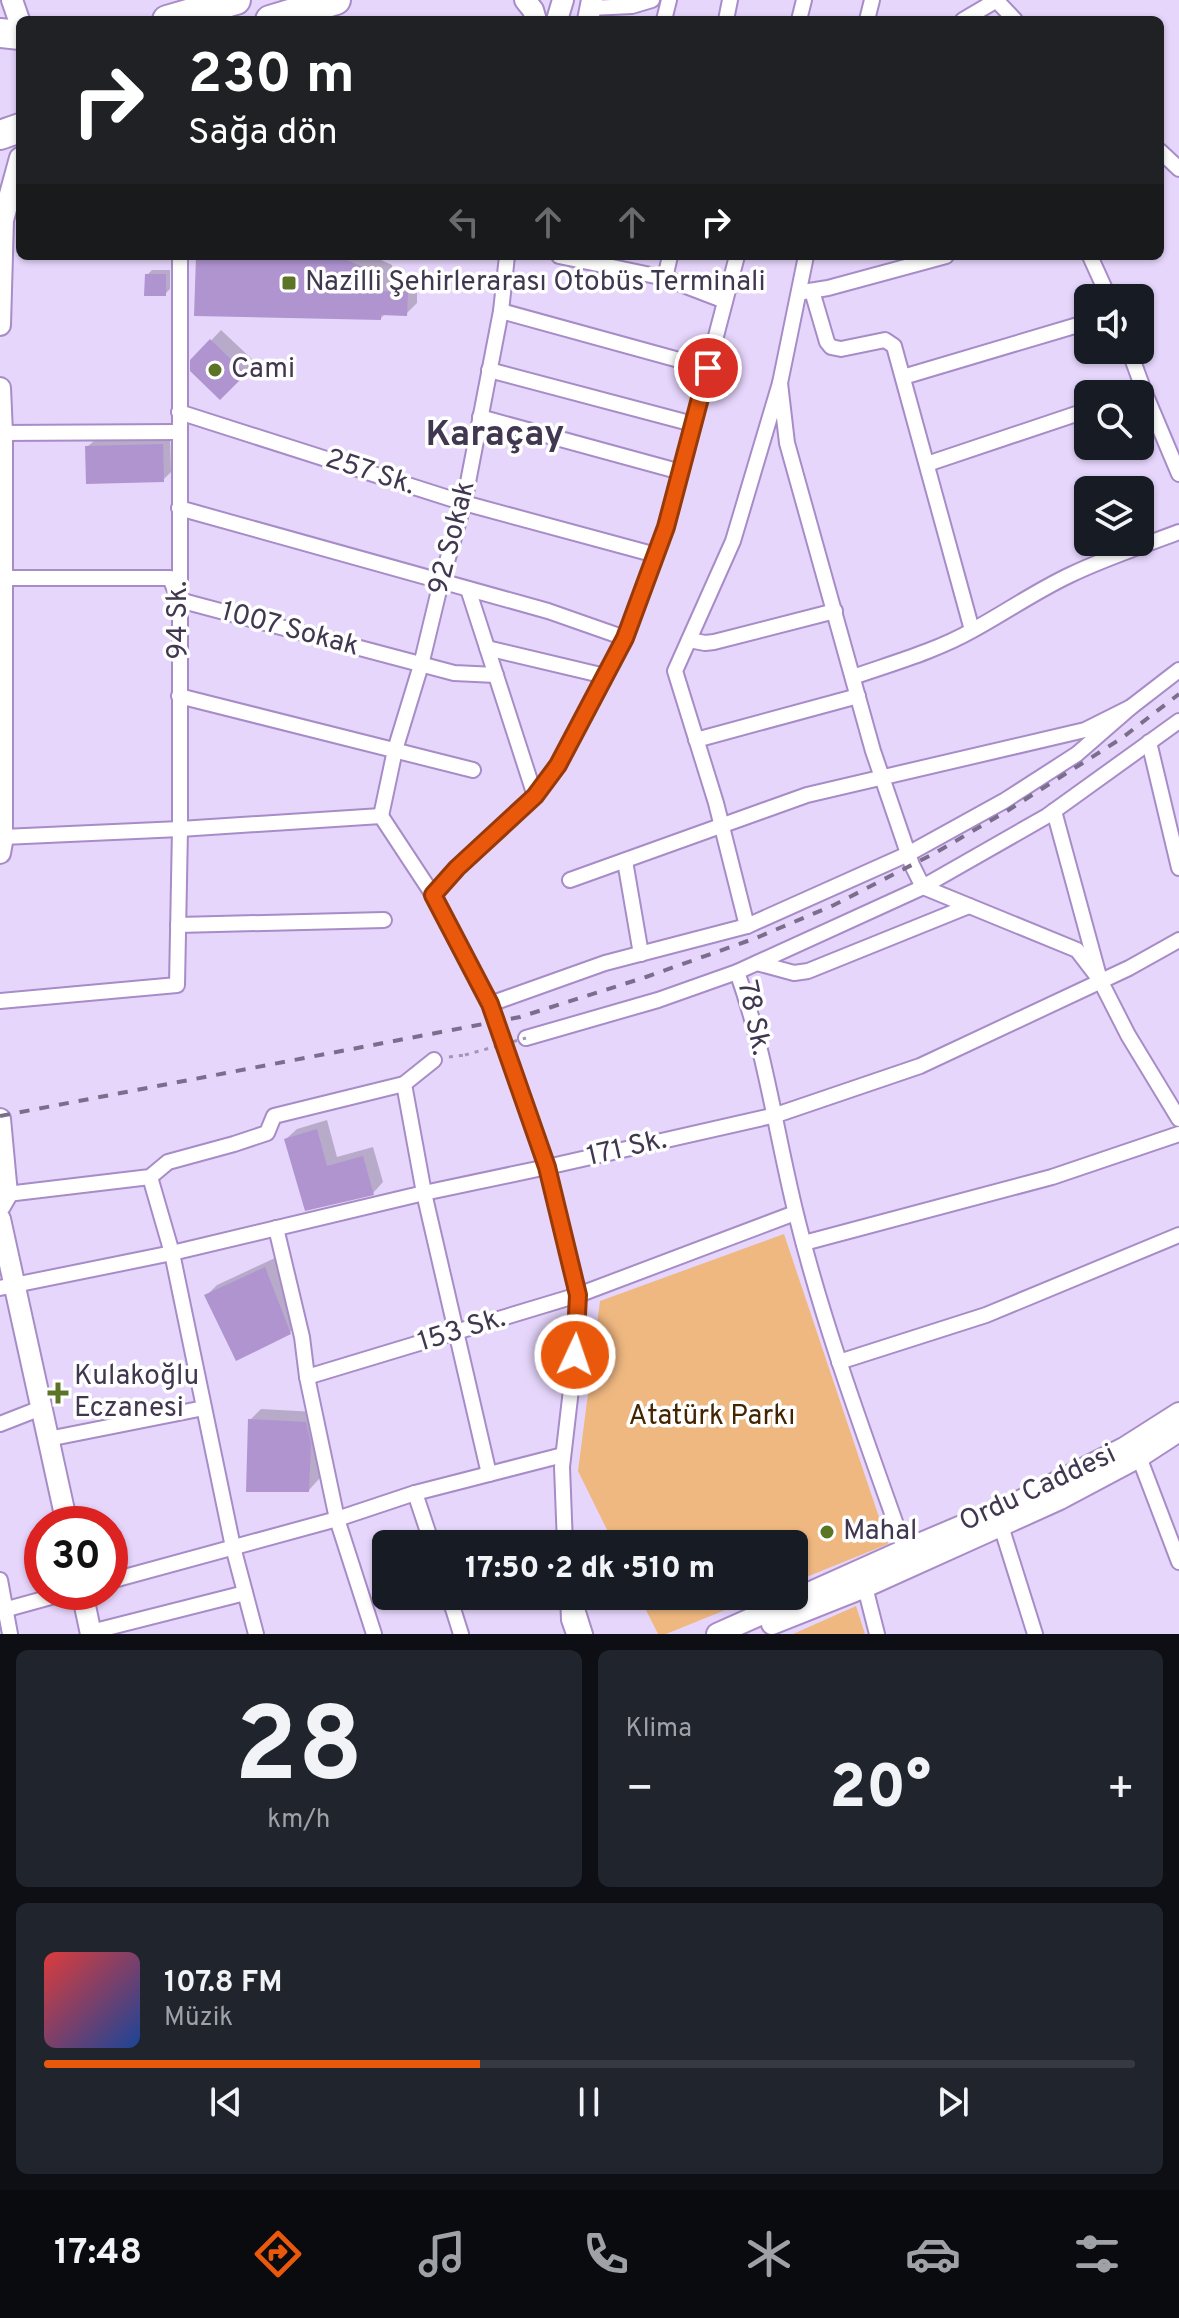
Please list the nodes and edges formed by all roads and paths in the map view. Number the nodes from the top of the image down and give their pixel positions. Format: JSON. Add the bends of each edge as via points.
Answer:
{"nodes":[{"id":1,"x":236,"y":0,"type":"edge"},
{"id":2,"x":336,"y":0,"type":"edge"},
{"id":3,"x":652,"y":0,"type":"edge"},
{"id":4,"x":996,"y":0,"type":"edge"},
{"id":5,"x":590,"y":9,"type":"edge"},
{"id":6,"x":181,"y":16,"type":"edge"},
{"id":7,"x":283,"y":16,"type":"edge"},
{"id":8,"x":970,"y":16,"type":"edge"},
{"id":9,"x":1011,"y":16,"type":"edge"},
{"id":10,"x":16,"y":173,"type":"edge"},
{"id":11,"x":180,"y":260,"type":"edge"},
{"id":12,"x":507,"y":260,"type":"edge"},
{"id":13,"x":603,"y":260,"type":"edge"},
{"id":14,"x":669,"y":260,"type":"edge"},
{"id":15,"x":736,"y":260,"type":"edge"},
{"id":16,"x":806,"y":260,"type":"edge"},
{"id":17,"x":930,"y":260,"type":"edge"},
{"id":18,"x":1092,"y":260,"type":"edge"},
{"id":19,"x":665,"y":278,"type":"junction"},
{"id":20,"x":1103,"y":284,"type":"edge"},
{"id":21,"x":805,"y":292,"type":"junction"},
{"id":22,"x":725,"y":301,"type":"junction"},
{"id":23,"x":501,"y":311,"type":"junction"},
{"id":24,"x":0,"y":325,"type":"edge"},
{"id":25,"x":1074,"y":326,"type":"edge"},
{"id":26,"x":708,"y":368,"type":"junction"},
{"id":27,"x":489,"y":370,"type":"junction"},
{"id":28,"x":903,"y":377,"type":"junction"},
{"id":29,"x":780,"y":383,"type":"junction"},
{"id":30,"x":0,"y":388,"type":"edge"},
{"id":31,"x":179,"y":412,"type":"junction"},
{"id":32,"x":1074,"y":415,"type":"edge"},
{"id":33,"x":480,"y":417,"type":"junction"},
{"id":34,"x":1154,"y":422,"type":"edge"},
{"id":35,"x":693,"y":424,"type":"junction"},
{"id":36,"x":179,"y":432,"type":"junction"},
{"id":37,"x":1,"y":433,"type":"edge"},
{"id":38,"x":927,"y":464,"type":"junction"},
{"id":39,"x":681,"y":472,"type":"junction"},
{"id":40,"x":1179,"y":474,"type":"edge"},
{"id":41,"x":464,"y":503,"type":"junction"},
{"id":42,"x":179,"y":508,"type":"junction"},
{"id":43,"x":1179,"y":532,"type":"edge"},
{"id":44,"x":656,"y":555,"type":"junction"},
{"id":45,"x":2,"y":578,"type":"edge"},
{"id":46,"x":441,"y":582,"type":"junction"},
{"id":47,"x":468,"y":589,"type":"junction"},
{"id":48,"x":179,"y":600,"type":"junction"},
{"id":49,"x":835,"y":611,"type":"junction"},
{"id":50,"x":972,"y":630,"type":"junction"},
{"id":51,"x":625,"y":638,"type":"junction"},
{"id":52,"x":689,"y":640,"type":"junction"},
{"id":53,"x":487,"y":648,"type":"junction"},
{"id":54,"x":421,"y":665,"type":"junction"},
{"id":55,"x":1179,"y":670,"type":"edge"},
{"id":56,"x":496,"y":675,"type":"junction"},
{"id":57,"x":605,"y":676,"type":"junction"},
{"id":58,"x":853,"y":677,"type":"junction"},
{"id":59,"x":179,"y":696,"type":"junction"},
{"id":60,"x":858,"y":696,"type":"junction"},
{"id":61,"x":1131,"y":707,"type":"junction"},
{"id":62,"x":1179,"y":721,"type":"edge"},
{"id":63,"x":696,"y":740,"type":"junction"},
{"id":64,"x":1149,"y":742,"type":"junction"},
{"id":65,"x":395,"y":750,"type":"junction"},
{"id":66,"x":473,"y":770,"type":"dead end"},
{"id":67,"x":882,"y":778,"type":"junction"},
{"id":68,"x":535,"y":796,"type":"junction"},
{"id":69,"x":1054,"y":811,"type":"junction"},
{"id":70,"x":381,"y":816,"type":"junction"},
{"id":71,"x":722,"y":826,"type":"junction"},
{"id":72,"x":180,"y":829,"type":"junction"},
{"id":73,"x":1,"y":839,"type":"edge"},
{"id":74,"x":908,"y":854,"type":"junction"},
{"id":75,"x":625,"y":861,"type":"junction"},
{"id":76,"x":1179,"y":868,"type":"edge"},
{"id":77,"x":570,"y":880,"type":"dead end"},
{"id":78,"x":923,"y":887,"type":"junction"},
{"id":79,"x":433,"y":895,"type":"junction"},
{"id":80,"x":969,"y":906,"type":"junction"},
{"id":81,"x":384,"y":920,"type":"dead end"},
{"id":82,"x":178,"y":925,"type":"junction"},
{"id":83,"x":747,"y":926,"type":"junction"},
{"id":84,"x":1179,"y":940,"type":"edge"},
{"id":85,"x":641,"y":954,"type":"junction"},
{"id":86,"x":757,"y":963,"type":"junction"},
{"id":87,"x":737,"y":972,"type":"junction"},
{"id":88,"x":1100,"y":980,"type":"junction"},
{"id":89,"x":0,"y":1001,"type":"edge"},
{"id":90,"x":490,"y":1004,"type":"junction"},
{"id":91,"x":526,"y":1038,"type":"joint"},
{"id":92,"x":434,"y":1060,"type":"joint"},
{"id":93,"x":404,"y":1084,"type":"junction"},
{"id":94,"x":776,"y":1115,"type":"junction"},
{"id":95,"x":0,"y":1119,"type":"edge"},
{"id":96,"x":1179,"y":1119,"type":"edge"},
{"id":97,"x":1179,"y":1134,"type":"edge"},
{"id":98,"x":547,"y":1167,"type":"junction"},
{"id":99,"x":150,"y":1177,"type":"junction"},
{"id":100,"x":424,"y":1193,"type":"junction"},
{"id":101,"x":3,"y":1200,"type":"edge"},
{"id":102,"x":795,"y":1213,"type":"junction"},
{"id":103,"x":0,"y":1219,"type":"edge"},
{"id":104,"x":276,"y":1228,"type":"junction"},
{"id":105,"x":1179,"y":1235,"type":"edge"},
{"id":106,"x":804,"y":1243,"type":"junction"},
{"id":107,"x":172,"y":1253,"type":"junction"},
{"id":108,"x":7,"y":1286,"type":"edge"},
{"id":109,"x":578,"y":1295,"type":"junction"},
{"id":110,"x":457,"y":1333,"type":"junction"},
{"id":111,"x":839,"y":1362,"type":"junction"},
{"id":112,"x":307,"y":1377,"type":"junction"},
{"id":113,"x":41,"y":1408,"type":"junction"},
{"id":114,"x":204,"y":1408,"type":"junction"},
{"id":115,"x":1179,"y":1413,"type":"edge"},
{"id":116,"x":0,"y":1424,"type":"edge"},
{"id":117,"x":1179,"y":1431,"type":"edge"},
{"id":118,"x":48,"y":1439,"type":"junction"},
{"id":119,"x":563,"y":1455,"type":"junction"},
{"id":120,"x":1139,"y":1457,"type":"junction"},
{"id":121,"x":489,"y":1474,"type":"junction"},
{"id":122,"x":415,"y":1493,"type":"junction"},
{"id":123,"x":63,"y":1506,"type":"edge"},
{"id":124,"x":337,"y":1519,"type":"junction"},
{"id":125,"x":1001,"y":1526,"type":"junction"},
{"id":126,"x":427,"y":1530,"type":"edge"},
{"id":127,"x":565,"y":1530,"type":"edge"},
{"id":128,"x":233,"y":1547,"type":"junction"},
{"id":129,"x":905,"y":1550,"type":"junction"},
{"id":130,"x":1179,"y":1562,"type":"edge"},
{"id":131,"x":128,"y":1576,"type":"edge"},
{"id":132,"x":0,"y":1580,"type":"edge"},
{"id":133,"x":860,"y":1580,"type":"junction"},
{"id":134,"x":245,"y":1593,"type":"junction"},
{"id":135,"x":24,"y":1604,"type":"edge"},
{"id":136,"x":3,"y":1610,"type":"edge"},
{"id":137,"x":86,"y":1610,"type":"edge"},
{"id":138,"x":453,"y":1610,"type":"edge"},
{"id":139,"x":569,"y":1610,"type":"edge"},
{"id":140,"x":576,"y":1610,"type":"edge"},
{"id":141,"x":91,"y":1633,"type":"edge"},
{"id":142,"x":255,"y":1633,"type":"edge"},
{"id":143,"x":10,"y":1634,"type":"edge"},
{"id":144,"x":374,"y":1634,"type":"edge"},
{"id":145,"x":461,"y":1634,"type":"edge"},
{"id":146,"x":574,"y":1634,"type":"edge"},
{"id":147,"x":585,"y":1634,"type":"edge"},
{"id":148,"x":717,"y":1634,"type":"edge"},
{"id":149,"x":750,"y":1634,"type":"edge"},
{"id":150,"x":877,"y":1634,"type":"edge"},
{"id":151,"x":1035,"y":1634,"type":"edge"}],
"edges":[{"from":1,"to":6,"type":"highway"},
{"from":2,"to":7,"type":"highway"},
{"from":3,"to":5,"type":"street"},
{"from":4,"to":8,"type":"street"},
{"from":4,"to":9,"type":"street"},
{"from":10,"to":24,"type":"main road","via":[[3,220]]},
{"from":11,"to":31,"type":"street","name":"94 Sk."},
{"from":12,"to":23,"type":"street","name":"92 Sokak"},
{"from":13,"to":19,"type":"street"},
{"from":14,"to":19,"type":"street"},
{"from":15,"to":22,"type":"street"},
{"from":16,"to":21,"type":"street"},
{"from":17,"to":21,"type":"street"},
{"from":18,"to":20,"type":"street"},
{"from":19,"to":22,"type":"street"},
{"from":21,"to":28,"type":"street","via":[[831,347],[888,341]]},
{"from":21,"to":29,"type":"street"},
{"from":22,"to":26,"type":"street"},
{"from":23,"to":26,"type":"street"},
{"from":23,"to":27,"type":"street","name":"92 Sokak"},
{"from":25,"to":28,"type":"street"},
{"from":26,"to":35,"type":"street"},
{"from":27,"to":33,"type":"street","name":"92 Sokak"},
{"from":27,"to":35,"type":"street"},
{"from":28,"to":38,"type":"street"},
{"from":29,"to":49,"type":"street","via":[[787,443]]},
{"from":29,"to":52,"type":"street","via":[[733,541]]},
{"from":30,"to":37,"type":"main road"},
{"from":31,"to":36,"type":"street","name":"94 Sk."},
{"from":31,"to":41,"type":"street","name":"257 Sk."},
{"from":32,"to":38,"type":"street"},
{"from":33,"to":39,"type":"street"},
{"from":33,"to":41,"type":"street","name":"92 Sokak"},
{"from":34,"to":40,"type":"street"},
{"from":35,"to":39,"type":"street"},
{"from":36,"to":37,"type":"street"},
{"from":36,"to":42,"type":"street","name":"94 Sk."},
{"from":37,"to":45,"type":"main road"},
{"from":38,"to":50,"type":"street"},
{"from":39,"to":44,"type":"street"},
{"from":41,"to":44,"type":"street","name":"257 Sk."},
{"from":41,"to":46,"type":"street","name":"92 Sokak"},
{"from":42,"to":46,"type":"street"},
{"from":42,"to":48,"type":"street","name":"94 Sk."},
{"from":43,"to":50,"type":"street","via":[[1066,577]]},
{"from":44,"to":51,"type":"street"},
{"from":45,"to":48,"type":"street","name":"1007 Sokak","via":[[170,578]]},
{"from":45,"to":73,"type":"main road"},
{"from":46,"to":47,"type":"street"},
{"from":46,"to":54,"type":"street","name":"92 Sokak"},
{"from":47,"to":51,"type":"street"},
{"from":47,"to":53,"type":"street"},
{"from":48,"to":54,"type":"street","name":"1007 Sokak"},
{"from":48,"to":59,"type":"street","name":"94 Sk."},
{"from":49,"to":52,"type":"street","via":[[714,642]]},
{"from":49,"to":58,"type":"street"},
{"from":50,"to":58,"type":"street"},
{"from":51,"to":57,"type":"street"},
{"from":52,"to":63,"type":"street","via":[[675,671]]},
{"from":53,"to":56,"type":"street"},
{"from":53,"to":57,"type":"street"},
{"from":54,"to":56,"type":"street","name":"1007 Sokak"},
{"from":54,"to":65,"type":"street","name":"92 Sokak"},
{"from":55,"to":61,"type":"street"},
{"from":56,"to":68,"type":"street"},
{"from":57,"to":68,"type":"street","via":[[558,765]]},
{"from":58,"to":60,"type":"street"},
{"from":59,"to":65,"type":"street"},
{"from":59,"to":72,"type":"street","name":"94 Sk."},
{"from":60,"to":63,"type":"street"},
{"from":60,"to":67,"type":"street"},
{"from":61,"to":67,"type":"street","via":[[1085,730]]},
{"from":61,"to":74,"type":"street","via":[[1077,754]]},
{"from":62,"to":64,"type":"street","name":"78 Sk."},
{"from":63,"to":71,"type":"street"},
{"from":64,"to":69,"type":"street","name":"78 Sk."},
{"from":64,"to":76,"type":"street"},
{"from":65,"to":66,"type":"street"},
{"from":65,"to":70,"type":"street","name":"92 Sokak"},
{"from":67,"to":71,"type":"street","via":[[807,795]]},
{"from":67,"to":74,"type":"street"},
{"from":68,"to":79,"type":"street"},
{"from":69,"to":78,"type":"street","name":"78 Sk."},
{"from":69,"to":88,"type":"street"},
{"from":70,"to":72,"type":"street"},
{"from":70,"to":79,"type":"street"},
{"from":71,"to":75,"type":"street"},
{"from":71,"to":83,"type":"street"},
{"from":72,"to":73,"type":"street"},
{"from":72,"to":82,"type":"street","name":"94 Sk."},
{"from":74,"to":78,"type":"street"},
{"from":74,"to":83,"type":"street"},
{"from":75,"to":77,"type":"street"},
{"from":75,"to":85,"type":"street"},
{"from":78,"to":80,"type":"street"},
{"from":78,"to":86,"type":"street","name":"78 Sk."},
{"from":79,"to":90,"type":"street"},
{"from":80,"to":86,"type":"street","via":[[808,971],[794,973]]},
{"from":80,"to":88,"type":"street","via":[[1077,950]]},
{"from":81,"to":82,"type":"street"},
{"from":82,"to":89,"type":"street","name":"94 Sk.","via":[[177,985]]},
{"from":83,"to":85,"type":"street"},
{"from":84,"to":88,"type":"street","name":"171 Sk."},
{"from":85,"to":90,"type":"street"},
{"from":86,"to":87,"type":"street","name":"78 Sk."},
{"from":87,"to":91,"type":"street"},
{"from":87,"to":94,"type":"street","name":"78 Sk."},
{"from":88,"to":94,"type":"street","name":"171 Sk.","via":[[920,1066]]},
{"from":88,"to":96,"type":"street"},
{"from":90,"to":98,"type":"street"},
{"from":91,"to":92,"type":"path","bridge":true},
{"from":92,"to":93,"type":"street"},
{"from":93,"to":99,"type":"street","via":[[274,1116],[267,1133],[168,1162]]},
{"from":93,"to":100,"type":"street"},
{"from":94,"to":98,"type":"street","name":"171 Sk."},
{"from":94,"to":102,"type":"street","name":"78 Sk."},
{"from":95,"to":101,"type":"main road"},
{"from":97,"to":106,"type":"street","via":[[1052,1177]]},
{"from":98,"to":100,"type":"street","name":"171 Sk."},
{"from":98,"to":109,"type":"street"},
{"from":99,"to":101,"type":"street"},
{"from":99,"to":107,"type":"street"},
{"from":100,"to":104,"type":"street","name":"171 Sk."},
{"from":100,"to":110,"type":"street"},
{"from":102,"to":106,"type":"street","name":"78 Sk."},
{"from":102,"to":109,"type":"street","name":"153 Sk."},
{"from":103,"to":108,"type":"main road"},
{"from":104,"to":107,"type":"street","name":"171 Sk."},
{"from":104,"to":112,"type":"street"},
{"from":105,"to":111,"type":"street","via":[[986,1315]]},
{"from":106,"to":111,"type":"street","name":"78 Sk."},
{"from":107,"to":108,"type":"street","name":"171 Sk."},
{"from":107,"to":114,"type":"street"},
{"from":108,"to":113,"type":"main road"},
{"from":109,"to":110,"type":"street","name":"153 Sk."},
{"from":109,"to":119,"type":"street"},
{"from":110,"to":112,"type":"street","name":"153 Sk."},
{"from":110,"to":121,"type":"street"},
{"from":111,"to":129,"type":"street","name":"78 Sk."},
{"from":112,"to":124,"type":"street"},
{"from":113,"to":116,"type":"street"},
{"from":113,"to":118,"type":"main road"},
{"from":114,"to":118,"type":"street"},
{"from":114,"to":128,"type":"street"},
{"from":115,"to":129,"type":"main road","name":"Ordu Caddesi","via":[[1124,1448],[1018,1502]]},
{"from":117,"to":120,"type":"main road","name":"Ordu Caddesi"},
{"from":118,"to":123,"type":"main road"},
{"from":119,"to":121,"type":"street"},
{"from":119,"to":127,"type":"street"},
{"from":120,"to":125,"type":"main road","name":"Ordu Caddesi"},
{"from":120,"to":130,"type":"street"},
{"from":121,"to":122,"type":"street"},
{"from":122,"to":124,"type":"street"},
{"from":122,"to":126,"type":"street"},
{"from":124,"to":128,"type":"street"},
{"from":124,"to":144,"type":"street"},
{"from":125,"to":133,"type":"main road","name":"Ordu Caddesi"},
{"from":125,"to":151,"type":"street"},
{"from":128,"to":131,"type":"street"},
{"from":128,"to":134,"type":"street"},
{"from":129,"to":133,"type":"main road","name":"Ordu Caddesi"},
{"from":132,"to":136,"type":"street"},
{"from":133,"to":148,"type":"main road","name":"Ordu Caddesi"},
{"from":133,"to":149,"type":"main road","name":"Ordu Caddesi"},
{"from":133,"to":150,"type":"street"},
{"from":134,"to":141,"type":"street"},
{"from":134,"to":142,"type":"street"},
{"from":135,"to":136,"type":"street"},
{"from":136,"to":143,"type":"street"},
{"from":137,"to":141,"type":"main road"},
{"from":138,"to":145,"type":"street"},
{"from":139,"to":146,"type":"street"},
{"from":140,"to":147,"type":"street"}]}
